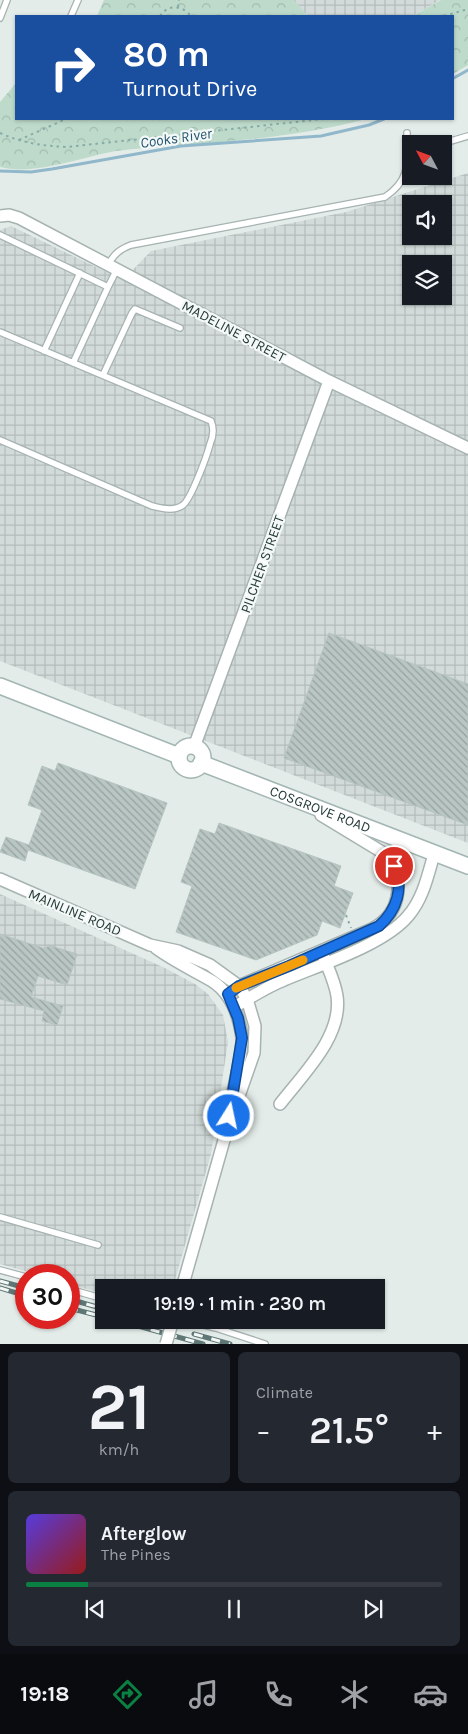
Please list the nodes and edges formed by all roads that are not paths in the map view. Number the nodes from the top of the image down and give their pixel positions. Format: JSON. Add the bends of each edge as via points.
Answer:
{"nodes":[{"id":1,"x":7,"y":0,"type":"edge"},
{"id":2,"x":78,"y":0,"type":"edge"},
{"id":3,"x":71,"y":15,"type":"edge"},
{"id":4,"x":0,"y":18,"type":"edge"},
{"id":5,"x":468,"y":136,"type":"edge"},
{"id":6,"x":452,"y":141,"type":"edge"},
{"id":7,"x":402,"y":181,"type":"edge"},
{"id":8,"x":0,"y":216,"type":"edge"},
{"id":9,"x":0,"y":235,"type":"edge"},
{"id":10,"x":112,"y":267,"type":"junction"},
{"id":11,"x":80,"y":273,"type":"junction"},
{"id":12,"x":108,"y":287,"type":"junction"},
{"id":13,"x":180,"y":328,"type":"dead end"},
{"id":14,"x":0,"y":332,"type":"edge"},
{"id":15,"x":44,"y":351,"type":"junction"},
{"id":16,"x":73,"y":363,"type":"junction"},
{"id":17,"x":102,"y":376,"type":"junction"},
{"id":18,"x":329,"y":381,"type":"junction"},
{"id":19,"x":0,"y":440,"type":"edge"},
{"id":20,"x":468,"y":448,"type":"edge"},
{"id":21,"x":0,"y":686,"type":"edge"},
{"id":22,"x":194,"y":747,"type":"junction"},
{"id":23,"x":179,"y":756,"type":"junction"},
{"id":24,"x":201,"y":763,"type":"junction"},
{"id":25,"x":303,"y":803,"type":"junction"},
{"id":26,"x":434,"y":854,"type":"junction"},
{"id":27,"x":468,"y":866,"type":"edge"},
{"id":28,"x":0,"y":879,"type":"edge"},
{"id":29,"x":150,"y":944,"type":"junction"},
{"id":30,"x":324,"y":957,"type":"junction"},
{"id":31,"x":239,"y":986,"type":"junction"},
{"id":32,"x":228,"y":994,"type":"junction"},
{"id":33,"x":247,"y":999,"type":"junction"},
{"id":34,"x":234,"y":1007,"type":"junction"},
{"id":35,"x":280,"y":1104,"type":"dead end"},
{"id":36,"x":226,"y":1133,"type":"junction"},
{"id":37,"x":0,"y":1217,"type":"edge"},
{"id":38,"x":98,"y":1245,"type":"dead end"},
{"id":39,"x":0,"y":1270,"type":"edge"},
{"id":40,"x":15,"y":1274,"type":"edge"},
{"id":41,"x":185,"y":1279,"type":"edge"},
{"id":42,"x":80,"y":1292,"type":"edge"},
{"id":43,"x":95,"y":1296,"type":"edge"},
{"id":44,"x":170,"y":1329,"type":"edge"},
{"id":45,"x":219,"y":1329,"type":"edge"},
{"id":46,"x":166,"y":1344,"type":"edge"},
{"id":47,"x":265,"y":1344,"type":"edge"}],
"edges":[{"from":1,"to":4,"type":"lane"},
{"from":2,"to":3,"type":"lane"},
{"from":5,"to":6,"type":"lane"},
{"from":7,"to":10,"type":"lane","via":[[385,197],[122,248],[113,256]]},
{"from":8,"to":10,"type":"street","name":"MADELINE STREET","via":[[19,218]]},
{"from":9,"to":11,"type":"lane"},
{"from":10,"to":12,"type":"lane"},
{"from":10,"to":18,"type":"street","name":"MADELINE STREET"},
{"from":11,"to":12,"type":"lane"},
{"from":11,"to":15,"type":"lane"},
{"from":12,"to":16,"type":"lane"},
{"from":13,"to":17,"type":"lane","via":[[135,309]]},
{"from":14,"to":15,"type":"lane"},
{"from":15,"to":16,"type":"lane"},
{"from":16,"to":17,"type":"lane"},
{"from":17,"to":19,"type":"lane","via":[[211,422],[211,443],[183,505],[166,509],[152,506]]},
{"from":18,"to":20,"type":"street","name":"MADELINE STREET"},
{"from":18,"to":22,"type":"street","name":"PILCHER STREET"},
{"from":21,"to":23,"type":"main road"},
{"from":22,"to":23,"type":"main road","via":[[184,748]]},
{"from":22,"to":24,"type":"main road","via":[[200,751]]},
{"from":23,"to":24,"type":"main road","via":[[180,763],[189,769]]},
{"from":24,"to":25,"type":"main road","name":"COSGROVE ROAD"},
{"from":25,"to":26,"type":"main road","name":"COSGROVE ROAD"},
{"from":25,"to":30,"type":"street","via":[[382,852],[394,866],[399,881],[394,908],[385,920]]},
{"from":26,"to":27,"type":"main road","name":"COSGROVE ROAD"},
{"from":26,"to":30,"type":"street","via":[[420,899],[402,923],[380,938]]},
{"from":28,"to":29,"type":"street","name":"MAINLINE ROAD"},
{"from":29,"to":31,"type":"street","name":"MAINLINE ROAD","via":[[178,951],[210,965]]},
{"from":29,"to":32,"type":"street","name":"MAINLINE ROAD","via":[[173,961],[214,982]]},
{"from":30,"to":31,"type":"street"},
{"from":30,"to":33,"type":"street"},
{"from":30,"to":35,"type":"street","via":[[337,997],[336,1022],[327,1042]]},
{"from":31,"to":32,"type":"street"},
{"from":31,"to":33,"type":"street","name":"MAINLINE ROAD"},
{"from":32,"to":34,"type":"street","name":"MAINLINE ROAD"},
{"from":33,"to":34,"type":"street"},
{"from":33,"to":36,"type":"street","name":"MAINLINE ROAD","via":[[255,1026],[254,1053]]},
{"from":34,"to":36,"type":"street","name":"MAINLINE ROAD","via":[[242,1038]]},
{"from":36,"to":41,"type":"street","name":"MAINLINE ROAD"},
{"from":37,"to":38,"type":"lane"},
{"from":39,"to":40,"type":"lane"},
{"from":42,"to":43,"type":"lane"},
{"from":44,"to":46,"type":"street","bridge":true},
{"from":45,"to":47,"type":"lane"}]}
